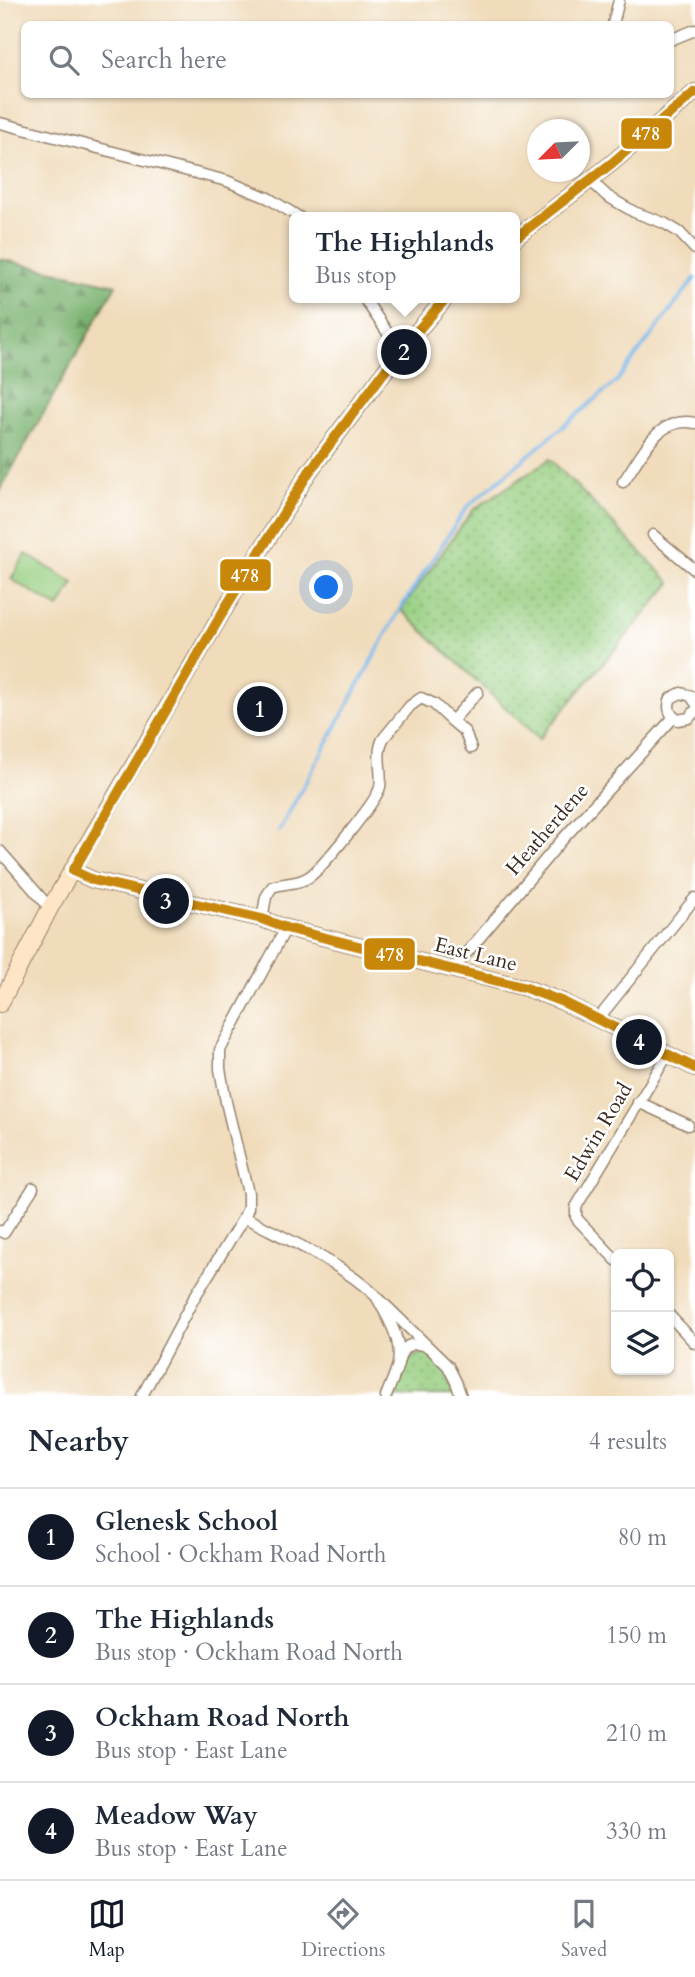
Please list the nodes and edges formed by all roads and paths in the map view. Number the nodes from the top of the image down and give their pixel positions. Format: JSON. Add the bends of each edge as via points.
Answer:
{"nodes":[{"id":1,"x":619,"y":0,"type":"edge"},
{"id":2,"x":614,"y":21,"type":"edge"},
{"id":3,"x":695,"y":30,"type":"edge"},
{"id":4,"x":674,"y":38,"type":"edge"},
{"id":5,"x":695,"y":92,"type":"edge"},
{"id":6,"x":0,"y":123,"type":"edge"},
{"id":7,"x":590,"y":181,"type":"joint"},
{"id":8,"x":589,"y":182,"type":"edge"},
{"id":9,"x":291,"y":212,"type":"edge"},
{"id":10,"x":520,"y":234,"type":"edge"},
{"id":11,"x":695,"y":249,"type":"edge"},
{"id":12,"x":367,"y":303,"type":"edge"},
{"id":13,"x":442,"y":303,"type":"edge"},
{"id":14,"x":400,"y":351,"type":"junction"},
{"id":15,"x":695,"y":424,"type":"edge"},
{"id":16,"x":624,"y":482,"type":"dead end"},
{"id":17,"x":653,"y":535,"type":"dead end"},
{"id":18,"x":695,"y":570,"type":"edge"},
{"id":19,"x":478,"y":692,"type":"dead end"},
{"id":20,"x":695,"y":702,"type":"edge"},
{"id":21,"x":695,"y":711,"type":"edge"},
{"id":22,"x":674,"y":717,"type":"junction"},
{"id":23,"x":452,"y":720,"type":"junction"},
{"id":24,"x":471,"y":748,"type":"dead end"},
{"id":25,"x":0,"y":851,"type":"edge"},
{"id":26,"x":73,"y":871,"type":"junction"},
{"id":27,"x":695,"y":898,"type":"edge"},
{"id":28,"x":50,"y":908,"type":"junction"},
{"id":29,"x":262,"y":919,"type":"junction"},
{"id":30,"x":286,"y":928,"type":"junction"},
{"id":31,"x":453,"y":969,"type":"junction"},
{"id":32,"x":0,"y":1004,"type":"edge"},
{"id":33,"x":598,"y":1019,"type":"junction"},
{"id":34,"x":667,"y":1054,"type":"junction"},
{"id":35,"x":695,"y":1068,"type":"edge"},
{"id":36,"x":638,"y":1102,"type":"junction"},
{"id":37,"x":688,"y":1125,"type":"dead end"},
{"id":38,"x":33,"y":1188,"type":"dead end"},
{"id":39,"x":244,"y":1217,"type":"junction"},
{"id":40,"x":0,"y":1231,"type":"edge"},
{"id":41,"x":611,"y":1255,"type":"edge"},
{"id":42,"x":376,"y":1296,"type":"junction"},
{"id":43,"x":674,"y":1320,"type":"edge"},
{"id":44,"x":695,"y":1343,"type":"edge"},
{"id":45,"x":429,"y":1348,"type":"junction"},
{"id":46,"x":398,"y":1363,"type":"junction"},
{"id":47,"x":142,"y":1396,"type":"edge"},
{"id":48,"x":386,"y":1396,"type":"edge"},
{"id":49,"x":461,"y":1396,"type":"edge"}],
"edges":[{"from":1,"to":2,"type":"street"},
{"from":3,"to":4,"type":"street"},
{"from":5,"to":7,"type":"main road"},
{"from":6,"to":9,"type":"street","via":[[227,181]]},
{"from":7,"to":11,"type":"street","via":[[634,212],[679,232]]},
{"from":8,"to":10,"type":"main road"},
{"from":12,"to":14,"type":"street"},
{"from":13,"to":14,"type":"main road"},
{"from":14,"to":26,"type":"main road","via":[[309,472]]},
{"from":15,"to":16,"type":"street","via":[[676,422],[657,432]]},
{"from":17,"to":18,"type":"street"},
{"from":19,"to":23,"type":"street"},
{"from":20,"to":22,"type":"street","name":"Heatherdene","via":[[686,693],[676,694],[669,703]]},
{"from":21,"to":22,"type":"street","via":[[689,719]]},
{"from":22,"to":31,"type":"street","name":"Heatherdene"},
{"from":23,"to":24,"type":"street","via":[[465,732]]},
{"from":23,"to":29,"type":"street","via":[[427,700],[421,698],[410,706],[380,746],[381,782],[376,799],[316,871],[301,881],[272,887]]},
{"from":25,"to":28,"type":"street"},
{"from":26,"to":28,"type":"main road"},
{"from":26,"to":29,"type":"main road","name":"East Lane","via":[[93,880]]},
{"from":27,"to":33,"type":"street"},
{"from":28,"to":32,"type":"main road"},
{"from":29,"to":30,"type":"main road","name":"East Lane"},
{"from":30,"to":31,"type":"main road","name":"East Lane"},
{"from":30,"to":39,"type":"street","via":[[220,1050],[226,1102],[248,1193]]},
{"from":31,"to":33,"type":"main road","name":"East Lane","via":[[545,994]]},
{"from":33,"to":34,"type":"main road","name":"East Lane"},
{"from":34,"to":35,"type":"main road","name":"East Lane"},
{"from":34,"to":36,"type":"street","name":"Edwin Road"},
{"from":36,"to":37,"type":"street"},
{"from":36,"to":41,"type":"street","name":"Edwin Road","via":[[575,1212]]},
{"from":38,"to":40,"type":"street","via":[[4,1233]]},
{"from":39,"to":42,"type":"street","via":[[330,1262]]},
{"from":39,"to":47,"type":"street"},
{"from":42,"to":45,"type":"street"},
{"from":42,"to":46,"type":"street","via":[[396,1338]]},
{"from":43,"to":44,"type":"street"},
{"from":45,"to":46,"type":"street","via":[[410,1344]]},
{"from":45,"to":49,"type":"street","via":[[448,1366]]},
{"from":46,"to":48,"type":"street"}]}
